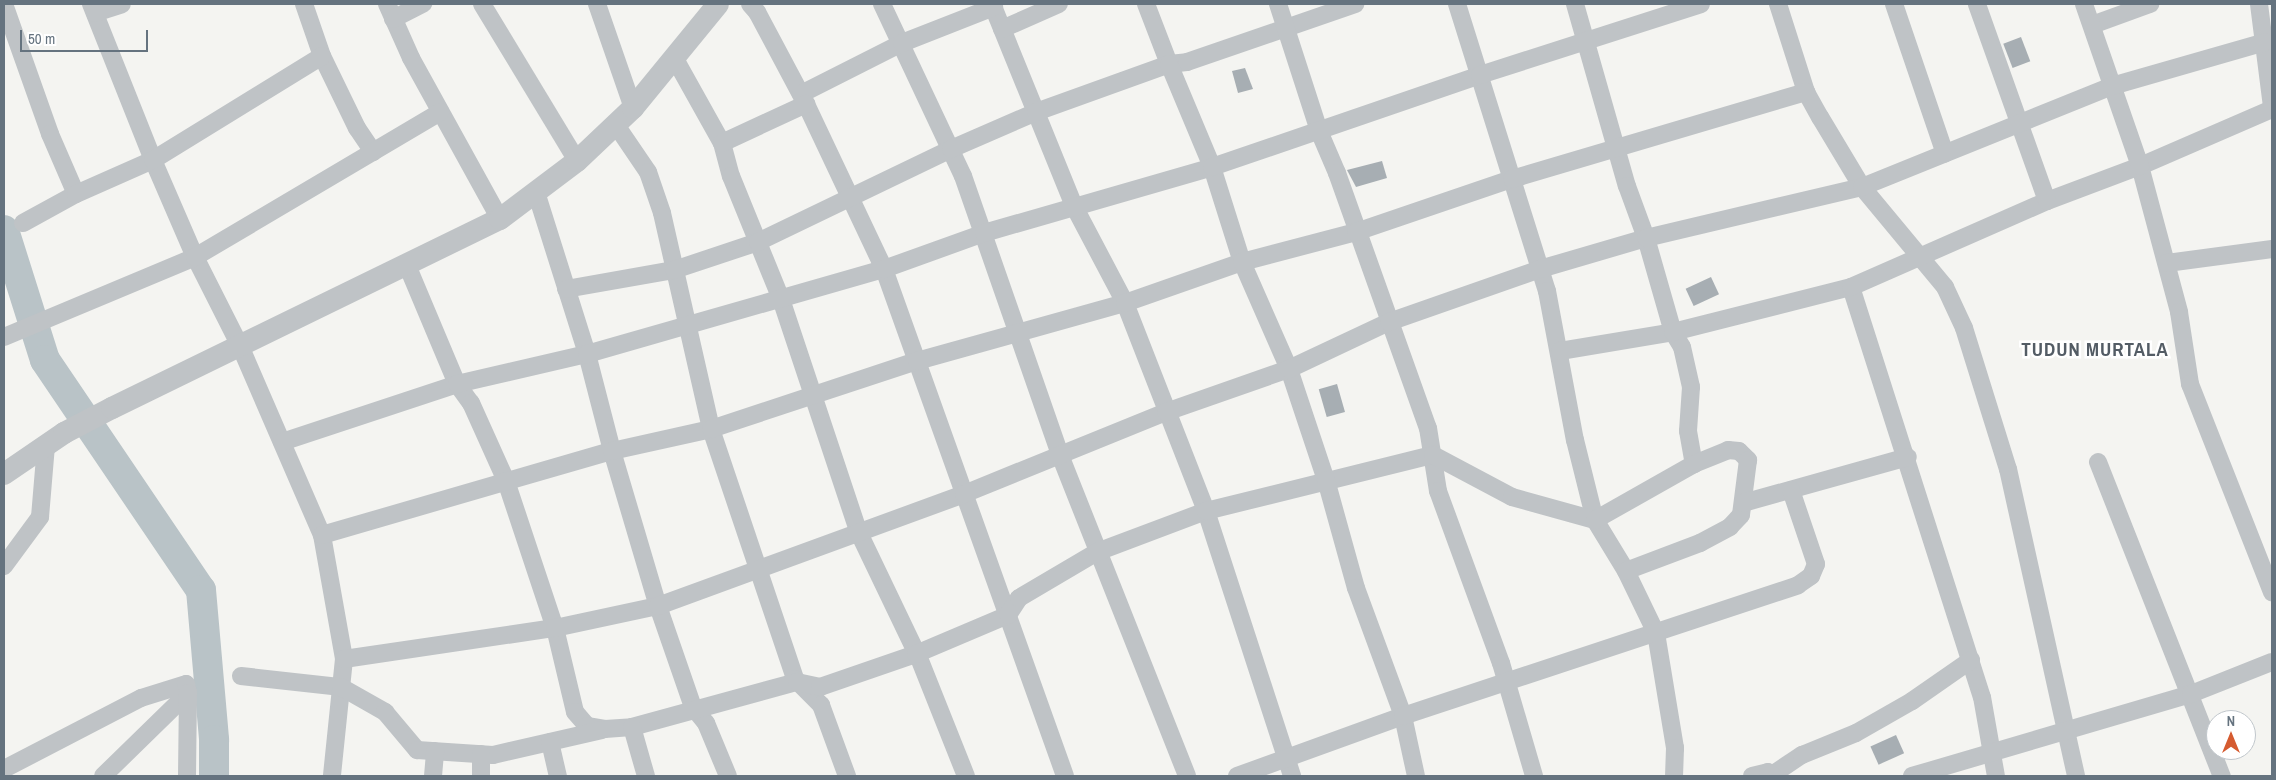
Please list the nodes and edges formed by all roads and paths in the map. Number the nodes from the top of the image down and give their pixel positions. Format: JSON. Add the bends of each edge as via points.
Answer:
{"nodes":[{"id":1,"x":4,"y":4,"type":"edge"},
{"id":2,"x":122,"y":4,"type":"edge"},
{"id":3,"x":304,"y":4,"type":"edge"},
{"id":4,"x":423,"y":4,"type":"edge"},
{"id":5,"x":482,"y":4,"type":"edge"},
{"id":6,"x":596,"y":4,"type":"edge"},
{"id":7,"x":718,"y":4,"type":"edge"},
{"id":8,"x":750,"y":4,"type":"edge"},
{"id":9,"x":882,"y":4,"type":"edge"},
{"id":10,"x":1059,"y":4,"type":"edge"},
{"id":11,"x":1146,"y":4,"type":"edge"},
{"id":12,"x":1278,"y":4,"type":"edge"},
{"id":13,"x":1355,"y":4,"type":"edge"},
{"id":14,"x":1457,"y":4,"type":"edge"},
{"id":15,"x":1575,"y":4,"type":"edge"},
{"id":16,"x":1701,"y":4,"type":"edge"},
{"id":17,"x":1778,"y":4,"type":"edge"},
{"id":18,"x":1894,"y":4,"type":"edge"},
{"id":19,"x":1977,"y":4,"type":"edge"},
{"id":20,"x":2084,"y":4,"type":"edge"},
{"id":21,"x":2150,"y":4,"type":"edge"},
{"id":22,"x":2259,"y":4,"type":"edge"},
{"id":23,"x":993,"y":5,"type":"edge"},
{"id":24,"x":93,"y":8,"type":"edge"},
{"id":25,"x":390,"y":11,"type":"edge"},
{"id":26,"x":2092,"y":26,"type":"junction"},
{"id":27,"x":1286,"y":27,"type":"junction"},
{"id":28,"x":1002,"y":29,"type":"junction"},
{"id":29,"x":1586,"y":41,"type":"junction"},
{"id":30,"x":2265,"y":42,"type":"junction"},
{"id":31,"x":902,"y":43,"type":"junction"},
{"id":32,"x":322,"y":56,"type":"junction"},
{"id":33,"x":675,"y":59,"type":"junction"},
{"id":34,"x":1169,"y":64,"type":"junction"},
{"id":35,"x":1480,"y":74,"type":"junction"},
{"id":36,"x":2112,"y":86,"type":"junction"},
{"id":37,"x":1806,"y":92,"type":"junction"},
{"id":38,"x":803,"y":99,"type":"junction"},
{"id":39,"x":633,"y":108,"type":"junction"},
{"id":40,"x":2272,"y":108,"type":"edge"},
{"id":41,"x":440,"y":112,"type":"junction"},
{"id":42,"x":1036,"y":112,"type":"junction"},
{"id":43,"x":2019,"y":122,"type":"junction"},
{"id":44,"x":616,"y":125,"type":"junction"},
{"id":45,"x":1319,"y":131,"type":"junction"},
{"id":46,"x":722,"y":143,"type":"junction"},
{"id":47,"x":1617,"y":148,"type":"junction"},
{"id":48,"x":950,"y":149,"type":"junction"},
{"id":49,"x":373,"y":152,"type":"junction"},
{"id":50,"x":1945,"y":154,"type":"junction"},
{"id":51,"x":153,"y":160,"type":"junction"},
{"id":52,"x":577,"y":162,"type":"junction"},
{"id":53,"x":2140,"y":166,"type":"junction"},
{"id":54,"x":1212,"y":167,"type":"junction"},
{"id":55,"x":1512,"y":179,"type":"junction"},
{"id":56,"x":1862,"y":187,"type":"junction"},
{"id":57,"x":536,"y":192,"type":"junction"},
{"id":58,"x":76,"y":194,"type":"junction"},
{"id":59,"x":849,"y":198,"type":"junction"},
{"id":60,"x":2047,"y":201,"type":"junction"},
{"id":61,"x":1075,"y":208,"type":"junction"},
{"id":62,"x":500,"y":219,"type":"junction"},
{"id":63,"x":24,"y":223,"type":"dead end"},
{"id":64,"x":1356,"y":232,"type":"junction"},
{"id":65,"x":984,"y":233,"type":"junction"},
{"id":66,"x":1646,"y":238,"type":"junction"},
{"id":67,"x":758,"y":242,"type":"junction"},
{"id":68,"x":2272,"y":249,"type":"edge"},
{"id":69,"x":195,"y":257,"type":"junction"},
{"id":70,"x":1918,"y":257,"type":"junction"},
{"id":71,"x":1242,"y":262,"type":"junction"},
{"id":72,"x":2167,"y":263,"type":"junction"},
{"id":73,"x":407,"y":265,"type":"junction"},
{"id":74,"x":884,"y":269,"type":"junction"},
{"id":75,"x":1540,"y":269,"type":"junction"},
{"id":76,"x":674,"y":270,"type":"junction"},
{"id":77,"x":1851,"y":287,"type":"junction"},
{"id":78,"x":566,"y":289,"type":"junction"},
{"id":79,"x":781,"y":299,"type":"junction"},
{"id":80,"x":1126,"y":303,"type":"junction"},
{"id":81,"x":1389,"y":322,"type":"junction"},
{"id":82,"x":686,"y":324,"type":"junction"},
{"id":83,"x":1017,"y":331,"type":"junction"},
{"id":84,"x":1673,"y":332,"type":"junction"},
{"id":85,"x":10,"y":334,"type":"edge"},
{"id":86,"x":241,"y":348,"type":"junction"},
{"id":87,"x":1560,"y":351,"type":"junction"},
{"id":88,"x":587,"y":354,"type":"junction"},
{"id":89,"x":917,"y":362,"type":"junction"},
{"id":90,"x":1289,"y":369,"type":"junction"},
{"id":91,"x":457,"y":384,"type":"junction"},
{"id":92,"x":812,"y":396,"type":"junction"},
{"id":93,"x":1166,"y":412,"type":"junction"},
{"id":94,"x":711,"y":429,"type":"junction"},
{"id":95,"x":55,"y":440,"type":"junction"},
{"id":96,"x":282,"y":442,"type":"junction"},
{"id":97,"x":612,"y":452,"type":"junction"},
{"id":98,"x":1060,"y":455,"type":"junction"},
{"id":99,"x":1434,"y":455,"type":"junction"},
{"id":100,"x":1908,"y":457,"type":"junction"},
{"id":101,"x":2098,"y":462,"type":"dead end"},
{"id":102,"x":1694,"y":464,"type":"junction"},
{"id":103,"x":4,"y":474,"type":"edge"},
{"id":104,"x":1326,"y":480,"type":"junction"},
{"id":105,"x":506,"y":481,"type":"junction"},
{"id":106,"x":1792,"y":490,"type":"junction"},
{"id":107,"x":964,"y":494,"type":"junction"},
{"id":108,"x":1743,"y":503,"type":"junction"},
{"id":109,"x":1206,"y":511,"type":"junction"},
{"id":110,"x":1594,"y":520,"type":"junction"},
{"id":111,"x":859,"y":533,"type":"junction"},
{"id":112,"x":322,"y":535,"type":"junction"},
{"id":113,"x":1097,"y":552,"type":"junction"},
{"id":114,"x":4,"y":566,"type":"edge"},
{"id":115,"x":758,"y":571,"type":"junction"},
{"id":116,"x":1626,"y":571,"type":"junction"},
{"id":117,"x":2272,"y":592,"type":"edge"},
{"id":118,"x":658,"y":606,"type":"junction"},
{"id":119,"x":1008,"y":615,"type":"junction"},
{"id":120,"x":555,"y":628,"type":"junction"},
{"id":121,"x":1656,"y":633,"type":"junction"},
{"id":122,"x":916,"y":654,"type":"junction"},
{"id":123,"x":344,"y":659,"type":"junction"},
{"id":124,"x":1971,"y":660,"type":"junction"},
{"id":125,"x":2272,"y":662,"type":"edge"},
{"id":126,"x":241,"y":676,"type":"dead end"},
{"id":127,"x":797,"y":682,"type":"junction"},
{"id":128,"x":1506,"y":683,"type":"junction"},
{"id":129,"x":341,"y":686,"type":"junction"},
{"id":130,"x":188,"y":693,"type":"junction"},
{"id":131,"x":2191,"y":694,"type":"junction"},
{"id":132,"x":693,"y":707,"type":"junction"},
{"id":133,"x":1403,"y":716,"type":"junction"},
{"id":134,"x":632,"y":727,"type":"junction"},
{"id":135,"x":605,"y":729,"type":"junction"},
{"id":136,"x":2065,"y":730,"type":"junction"},
{"id":137,"x":550,"y":742,"type":"junction"},
{"id":138,"x":435,"y":751,"type":"junction"},
{"id":139,"x":1993,"y":752,"type":"junction"},
{"id":140,"x":481,"y":754,"type":"junction"},
{"id":141,"x":1288,"y":758,"type":"junction"},
{"id":142,"x":4,"y":769,"type":"edge"},
{"id":143,"x":103,"y":776,"type":"edge"},
{"id":144,"x":187,"y":776,"type":"edge"},
{"id":145,"x":332,"y":776,"type":"edge"},
{"id":146,"x":433,"y":776,"type":"edge"},
{"id":147,"x":481,"y":776,"type":"edge"},
{"id":148,"x":558,"y":776,"type":"edge"},
{"id":149,"x":646,"y":776,"type":"edge"},
{"id":150,"x":728,"y":776,"type":"edge"},
{"id":151,"x":847,"y":776,"type":"edge"},
{"id":152,"x":966,"y":776,"type":"edge"},
{"id":153,"x":1065,"y":776,"type":"edge"},
{"id":154,"x":1187,"y":776,"type":"edge"},
{"id":155,"x":1237,"y":776,"type":"edge"},
{"id":156,"x":1292,"y":776,"type":"edge"},
{"id":157,"x":1416,"y":776,"type":"edge"},
{"id":158,"x":1534,"y":776,"type":"edge"},
{"id":159,"x":1674,"y":776,"type":"edge"},
{"id":160,"x":1752,"y":776,"type":"edge"},
{"id":161,"x":1772,"y":776,"type":"edge"},
{"id":162,"x":1912,"y":776,"type":"edge"},
{"id":163,"x":1996,"y":776,"type":"edge"},
{"id":164,"x":2076,"y":776,"type":"edge"},
{"id":165,"x":2222,"y":776,"type":"edge"}],
"edges":[{"from":1,"to":58,"type":"street","via":[[50,134]]},
{"from":2,"to":24,"type":"street"},
{"from":3,"to":32,"type":"street"},
{"from":4,"to":25,"type":"street"},
{"from":5,"to":52,"type":"street"},
{"from":6,"to":39,"type":"street"},
{"from":7,"to":33,"type":"street"},
{"from":8,"to":38,"type":"street","via":[[758,12]]},
{"from":9,"to":31,"type":"street"},
{"from":10,"to":28,"type":"street"},
{"from":11,"to":34,"type":"street"},
{"from":12,"to":27,"type":"street"},
{"from":13,"to":27,"type":"street"},
{"from":14,"to":35,"type":"street"},
{"from":15,"to":29,"type":"street"},
{"from":16,"to":29,"type":"street"},
{"from":17,"to":37,"type":"street"},
{"from":18,"to":50,"type":"street"},
{"from":19,"to":43,"type":"street"},
{"from":20,"to":26,"type":"street"},
{"from":21,"to":26,"type":"street"},
{"from":22,"to":30,"type":"street"},
{"from":23,"to":28,"type":"street"},
{"from":23,"to":31,"type":"street"},
{"from":24,"to":51,"type":"street"},
{"from":25,"to":41,"type":"street"},
{"from":26,"to":36,"type":"street"},
{"from":27,"to":34,"type":"street","via":[[1187,62]]},
{"from":27,"to":45,"type":"street"},
{"from":28,"to":42,"type":"street"},
{"from":29,"to":35,"type":"street"},
{"from":29,"to":47,"type":"street"},
{"from":30,"to":36,"type":"street"},
{"from":30,"to":40,"type":"street"},
{"from":31,"to":38,"type":"street"},
{"from":31,"to":48,"type":"street"},
{"from":32,"to":49,"type":"street","via":[[357,128]]},
{"from":32,"to":51,"type":"street"},
{"from":33,"to":39,"type":"street"},
{"from":33,"to":46,"type":"street"},
{"from":34,"to":42,"type":"street"},
{"from":34,"to":54,"type":"street"},
{"from":35,"to":45,"type":"street"},
{"from":35,"to":55,"type":"street"},
{"from":36,"to":43,"type":"street"},
{"from":36,"to":53,"type":"street"},
{"from":37,"to":47,"type":"street"},
{"from":37,"to":56,"type":"street"},
{"from":38,"to":46,"type":"street"},
{"from":38,"to":59,"type":"street"},
{"from":39,"to":44,"type":"street"},
{"from":40,"to":53,"type":"street"},
{"from":41,"to":49,"type":"street"},
{"from":41,"to":62,"type":"street"},
{"from":42,"to":48,"type":"street"},
{"from":42,"to":61,"type":"street"},
{"from":43,"to":50,"type":"street"},
{"from":43,"to":60,"type":"street"},
{"from":44,"to":52,"type":"street"},
{"from":44,"to":76,"type":"street","via":[[648,172],[662,213]]},
{"from":45,"to":54,"type":"street"},
{"from":45,"to":64,"type":"street"},
{"from":46,"to":67,"type":"street"},
{"from":47,"to":55,"type":"street"},
{"from":47,"to":66,"type":"street"},
{"from":48,"to":59,"type":"street"},
{"from":48,"to":65,"type":"street"},
{"from":49,"to":69,"type":"street"},
{"from":50,"to":56,"type":"street"},
{"from":51,"to":58,"type":"street"},
{"from":51,"to":69,"type":"street"},
{"from":52,"to":57,"type":"street"},
{"from":53,"to":60,"type":"street"},
{"from":53,"to":72,"type":"street"},
{"from":54,"to":61,"type":"street"},
{"from":54,"to":71,"type":"street"},
{"from":55,"to":64,"type":"street"},
{"from":55,"to":75,"type":"street"},
{"from":56,"to":66,"type":"street"},
{"from":56,"to":70,"type":"street"},
{"from":57,"to":62,"type":"street"},
{"from":57,"to":78,"type":"street"},
{"from":58,"to":63,"type":"street"},
{"from":59,"to":67,"type":"street"},
{"from":59,"to":74,"type":"street"},
{"from":60,"to":70,"type":"street"},
{"from":61,"to":65,"type":"street"},
{"from":61,"to":80,"type":"street"},
{"from":62,"to":73,"type":"street"},
{"from":64,"to":71,"type":"street"},
{"from":64,"to":81,"type":"street"},
{"from":65,"to":74,"type":"street"},
{"from":65,"to":83,"type":"street"},
{"from":66,"to":75,"type":"street"},
{"from":66,"to":84,"type":"street"},
{"from":67,"to":76,"type":"street"},
{"from":67,"to":79,"type":"street"},
{"from":68,"to":72,"type":"street"},
{"from":69,"to":85,"type":"street"},
{"from":69,"to":86,"type":"street"},
{"from":70,"to":77,"type":"street"},
{"from":70,"to":136,"type":"street","via":[[1945,287],[1964,328],[2008,469]]},
{"from":71,"to":80,"type":"street"},
{"from":71,"to":90,"type":"street"},
{"from":72,"to":117,"type":"street","via":[[2179,312],[2190,384]]},
{"from":73,"to":86,"type":"street"},
{"from":73,"to":91,"type":"street"},
{"from":74,"to":79,"type":"street"},
{"from":74,"to":89,"type":"street"},
{"from":75,"to":81,"type":"street"},
{"from":75,"to":87,"type":"street"},
{"from":76,"to":78,"type":"street"},
{"from":76,"to":82,"type":"street"},
{"from":77,"to":84,"type":"street"},
{"from":77,"to":100,"type":"street"},
{"from":78,"to":88,"type":"street"},
{"from":79,"to":82,"type":"street"},
{"from":79,"to":92,"type":"street"},
{"from":80,"to":83,"type":"street"},
{"from":80,"to":93,"type":"street"},
{"from":81,"to":90,"type":"street"},
{"from":81,"to":99,"type":"street","via":[[1428,428]]},
{"from":82,"to":88,"type":"street"},
{"from":82,"to":94,"type":"street"},
{"from":83,"to":89,"type":"street"},
{"from":83,"to":98,"type":"street"},
{"from":84,"to":87,"type":"street"},
{"from":84,"to":102,"type":"street","via":[[1682,347],[1691,387],[1688,432]]},
{"from":86,"to":95,"type":"street","via":[[112,408]]},
{"from":86,"to":96,"type":"street"},
{"from":87,"to":110,"type":"street","via":[[1575,440]]},
{"from":88,"to":91,"type":"street"},
{"from":88,"to":97,"type":"street"},
{"from":89,"to":92,"type":"street"},
{"from":89,"to":107,"type":"street"},
{"from":90,"to":93,"type":"street"},
{"from":90,"to":104,"type":"street"},
{"from":91,"to":96,"type":"street"},
{"from":91,"to":105,"type":"street","via":[[471,403]]},
{"from":92,"to":94,"type":"street"},
{"from":92,"to":111,"type":"street"},
{"from":93,"to":98,"type":"street"},
{"from":93,"to":109,"type":"street"},
{"from":94,"to":97,"type":"street"},
{"from":94,"to":115,"type":"street"},
{"from":95,"to":103,"type":"street"},
{"from":95,"to":114,"type":"street","via":[[40,517]]},
{"from":96,"to":112,"type":"street"},
{"from":97,"to":105,"type":"street"},
{"from":97,"to":118,"type":"street"},
{"from":98,"to":107,"type":"street"},
{"from":98,"to":113,"type":"street"},
{"from":99,"to":104,"type":"street"},
{"from":99,"to":110,"type":"street","via":[[1512,497]]},
{"from":99,"to":128,"type":"street","via":[[1438,491]]},
{"from":100,"to":106,"type":"street"},
{"from":100,"to":124,"type":"street"},
{"from":101,"to":131,"type":"street"},
{"from":102,"to":108,"type":"street","via":[[1728,450],[1739,451],[1748,460]]},
{"from":102,"to":110,"type":"street"},
{"from":104,"to":109,"type":"street"},
{"from":104,"to":133,"type":"street","via":[[1356,588]]},
{"from":105,"to":112,"type":"street"},
{"from":105,"to":120,"type":"street"},
{"from":106,"to":108,"type":"street"},
{"from":106,"to":121,"type":"street","via":[[1816,564],[1811,576],[1798,585],[1749,604]]},
{"from":107,"to":111,"type":"street"},
{"from":107,"to":119,"type":"street"},
{"from":108,"to":116,"type":"street","via":[[1741,515],[1730,527],[1700,543]]},
{"from":109,"to":113,"type":"street"},
{"from":109,"to":141,"type":"street"},
{"from":110,"to":116,"type":"street"},
{"from":111,"to":115,"type":"street"},
{"from":111,"to":122,"type":"street"},
{"from":112,"to":123,"type":"street"},
{"from":113,"to":119,"type":"street","via":[[1019,598]]},
{"from":113,"to":154,"type":"street"},
{"from":115,"to":118,"type":"street"},
{"from":115,"to":127,"type":"street"},
{"from":116,"to":121,"type":"street"},
{"from":118,"to":120,"type":"street"},
{"from":118,"to":132,"type":"street"},
{"from":119,"to":122,"type":"street"},
{"from":119,"to":153,"type":"street"},
{"from":120,"to":123,"type":"street"},
{"from":120,"to":135,"type":"street","via":[[575,712],[587,726]]},
{"from":121,"to":128,"type":"street"},
{"from":121,"to":159,"type":"street","via":[[1675,748]]},
{"from":122,"to":127,"type":"street","via":[[820,686]]},
{"from":122,"to":152,"type":"street"},
{"from":123,"to":129,"type":"street"},
{"from":124,"to":139,"type":"street"},
{"from":124,"to":161,"type":"street","via":[[1912,701],[1856,732],[1802,754]]},
{"from":125,"to":131,"type":"street"},
{"from":126,"to":129,"type":"street"},
{"from":127,"to":132,"type":"street"},
{"from":127,"to":151,"type":"street","via":[[821,705]]},
{"from":128,"to":133,"type":"street"},
{"from":128,"to":158,"type":"street"},
{"from":129,"to":138,"type":"street","via":[[385,712],[417,750]]},
{"from":129,"to":145,"type":"street"},
{"from":130,"to":142,"type":"street","via":[[186,684],[142,698]]},
{"from":130,"to":143,"type":"street"},
{"from":130,"to":144,"type":"street"},
{"from":131,"to":136,"type":"street"},
{"from":131,"to":165,"type":"street"},
{"from":132,"to":134,"type":"street"},
{"from":132,"to":150,"type":"street","via":[[706,723]]},
{"from":133,"to":141,"type":"street"},
{"from":133,"to":157,"type":"street"},
{"from":134,"to":135,"type":"street"},
{"from":134,"to":149,"type":"street"},
{"from":135,"to":137,"type":"street"},
{"from":136,"to":139,"type":"street"},
{"from":136,"to":164,"type":"street"},
{"from":137,"to":140,"type":"street","via":[[493,755]]},
{"from":137,"to":148,"type":"street"},
{"from":138,"to":140,"type":"street"},
{"from":138,"to":146,"type":"street"},
{"from":139,"to":162,"type":"street"},
{"from":139,"to":163,"type":"street"},
{"from":140,"to":147,"type":"street"},
{"from":141,"to":155,"type":"street"},
{"from":141,"to":156,"type":"street"},
{"from":160,"to":161,"type":"street","via":[[1768,772]]}]}
